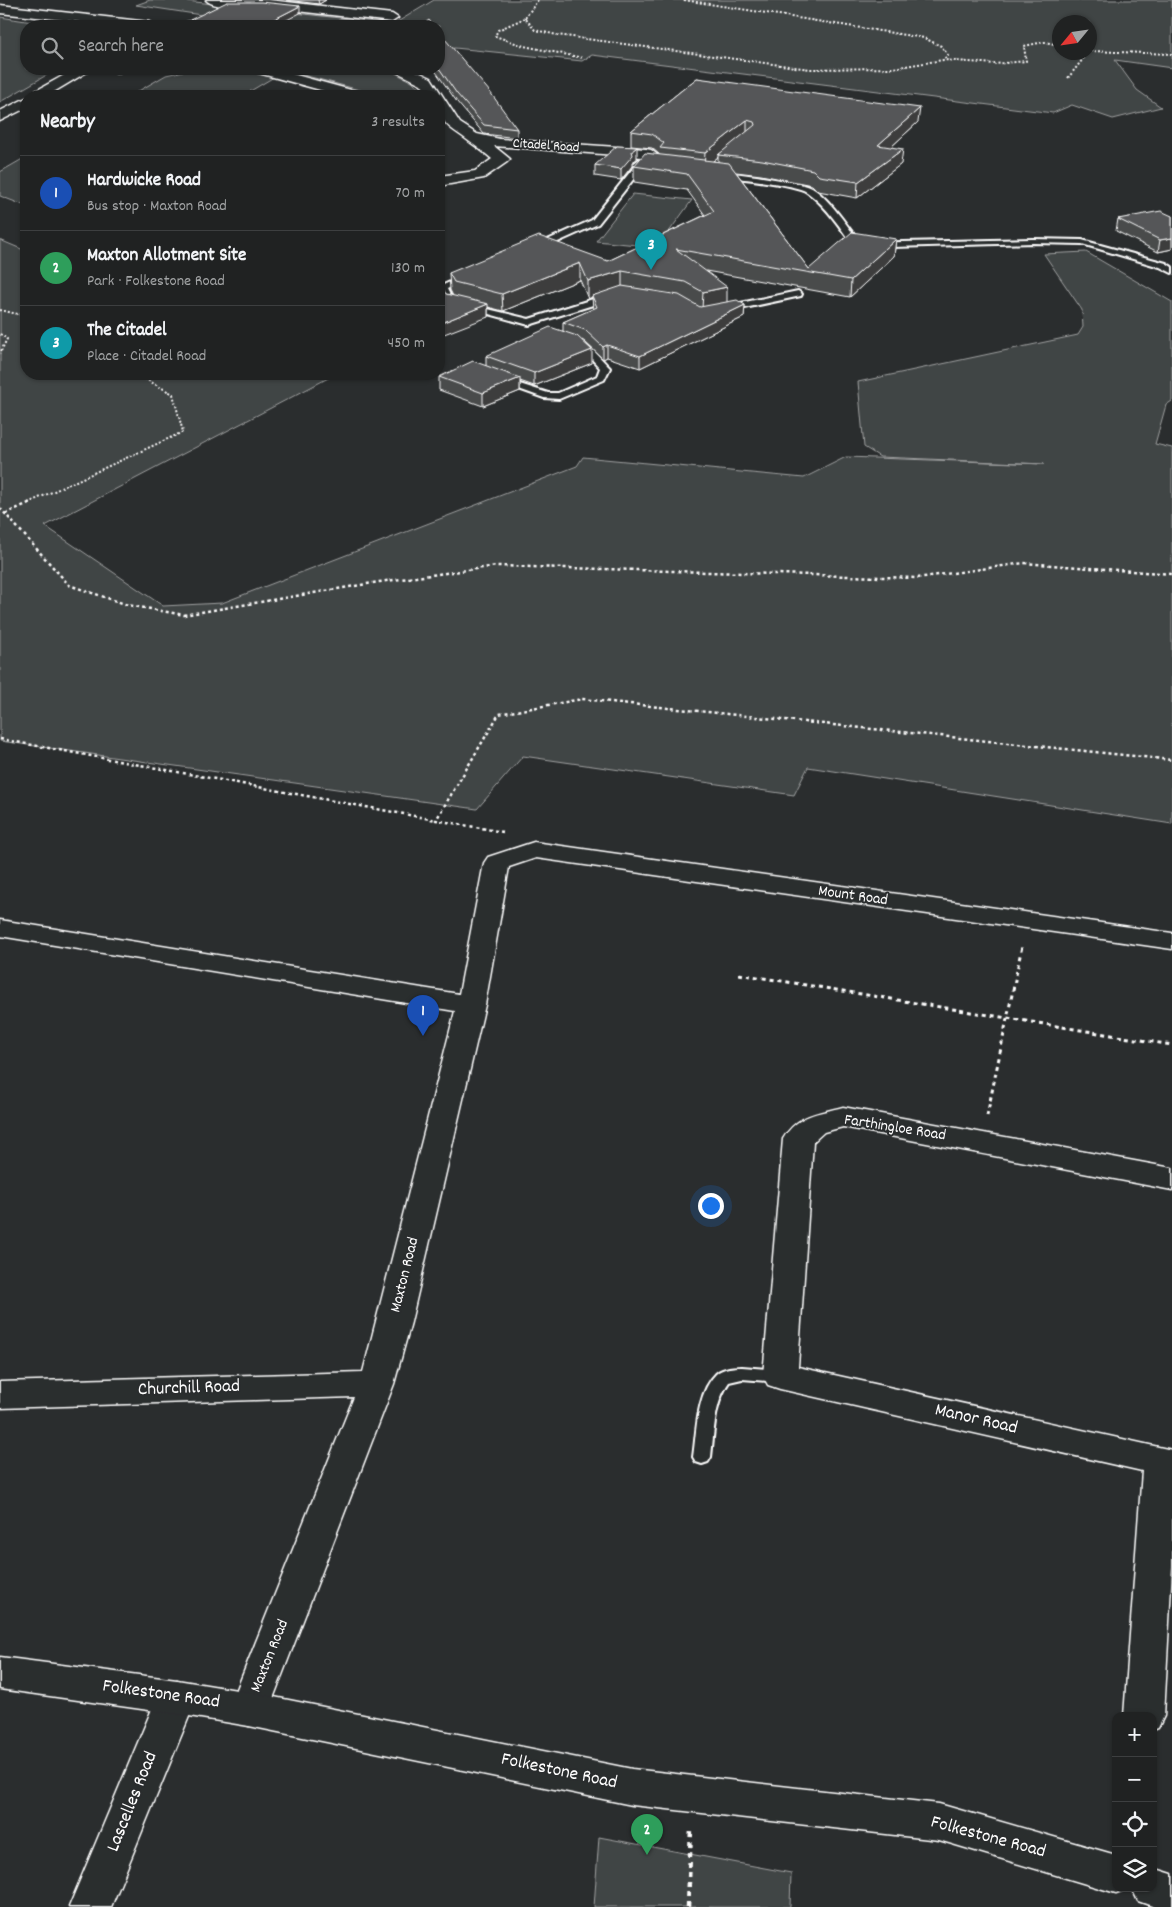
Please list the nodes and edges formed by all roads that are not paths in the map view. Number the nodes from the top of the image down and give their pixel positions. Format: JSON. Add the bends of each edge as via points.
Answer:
{"nodes":[{"id":1,"x":212,"y":0,"type":"edge"},
{"id":2,"x":0,"y":8,"type":"edge"},
{"id":3,"x":392,"y":18,"type":"dead end"},
{"id":4,"x":99,"y":20,"type":"edge"},
{"id":5,"x":75,"y":75,"type":"edge"},
{"id":6,"x":282,"y":75,"type":"edge"},
{"id":7,"x":414,"y":75,"type":"edge"},
{"id":8,"x":332,"y":89,"type":"junction"},
{"id":9,"x":47,"y":90,"type":"edge"},
{"id":10,"x":326,"y":90,"type":"edge"},
{"id":11,"x":336,"y":90,"type":"edge"},
{"id":12,"x":432,"y":90,"type":"edge"},
{"id":13,"x":20,"y":105,"type":"edge"},
{"id":14,"x":445,"y":110,"type":"edge"},
{"id":15,"x":0,"y":117,"type":"edge"},
{"id":16,"x":445,"y":123,"type":"edge"},
{"id":17,"x":455,"y":126,"type":"junction"},
{"id":18,"x":472,"y":137,"type":"junction"},
{"id":19,"x":641,"y":164,"type":"junction"},
{"id":20,"x":660,"y":166,"type":"edge"},
{"id":21,"x":707,"y":172,"type":"edge"},
{"id":22,"x":445,"y":180,"type":"edge"},
{"id":23,"x":530,"y":251,"type":"edge"},
{"id":24,"x":1172,"y":270,"type":"edge"},
{"id":25,"x":477,"y":273,"type":"edge"},
{"id":26,"x":445,"y":287,"type":"edge"},
{"id":27,"x":622,"y":293,"type":"edge"},
{"id":28,"x":445,"y":294,"type":"edge"},
{"id":29,"x":798,"y":294,"type":"edge"},
{"id":30,"x":721,"y":310,"type":"edge"},
{"id":31,"x":530,"y":322,"type":"junction"},
{"id":32,"x":538,"y":331,"type":"edge"},
{"id":33,"x":563,"y":339,"type":"edge"},
{"id":34,"x":492,"y":376,"type":"edge"},
{"id":35,"x":534,"y":850,"type":"joint"},
{"id":36,"x":0,"y":928,"type":"edge"},
{"id":37,"x":1172,"y":941,"type":"edge"},
{"id":38,"x":471,"y":1005,"type":"junction"},
{"id":39,"x":1172,"y":1179,"type":"edge"},
{"id":40,"x":780,"y":1376,"type":"junction"},
{"id":41,"x":377,"y":1384,"type":"junction"},
{"id":42,"x":0,"y":1395,"type":"edge"},
{"id":43,"x":702,"y":1457,"type":"dead end"},
{"id":44,"x":1166,"y":1463,"type":"edge"},
{"id":45,"x":0,"y":1672,"type":"edge"},
{"id":46,"x":177,"y":1697,"type":"junction"},
{"id":47,"x":249,"y":1709,"type":"junction"},
{"id":48,"x":1144,"y":1712,"type":"edge"},
{"id":49,"x":1112,"y":1873,"type":"edge"},
{"id":50,"x":1157,"y":1888,"type":"edge"},
{"id":51,"x":1172,"y":1894,"type":"edge"},
{"id":52,"x":90,"y":1907,"type":"edge"}],
"edges":[{"from":1,"to":3,"type":"street"},
{"from":2,"to":4,"type":"street"},
{"from":5,"to":9,"type":"street"},
{"from":6,"to":8,"type":"street"},
{"from":7,"to":12,"type":"street","via":[[426,81]]},
{"from":8,"to":10,"type":"street"},
{"from":8,"to":11,"type":"street"},
{"from":13,"to":15,"type":"street"},
{"from":14,"to":17,"type":"street","name":"Citadel Road"},
{"from":16,"to":17,"type":"street"},
{"from":17,"to":18,"type":"street","name":"Citadel Road"},
{"from":18,"to":19,"type":"street","name":"Citadel Road","via":[[500,143],[646,153],[654,158]]},
{"from":18,"to":22,"type":"street","via":[[502,159],[479,175]]},
{"from":19,"to":20,"type":"lane"},
{"from":19,"to":23,"type":"lane","via":[[595,222]]},
{"from":21,"to":24,"type":"lane","via":[[809,189],[837,217],[858,246],[1082,242],[1163,264]]},
{"from":25,"to":26,"type":"lane"},
{"from":27,"to":31,"type":"lane"},
{"from":28,"to":31,"type":"lane","via":[[450,303]]},
{"from":29,"to":30,"type":"lane"},
{"from":31,"to":32,"type":"lane"},
{"from":33,"to":34,"type":"lane","via":[[591,353],[605,368],[601,378],[559,396],[547,396]]},
{"from":35,"to":37,"type":"street","name":"Mount Road"},
{"from":35,"to":38,"type":"street","name":"Maxton Road","via":[[497,863]]},
{"from":36,"to":38,"type":"street"},
{"from":38,"to":41,"type":"street","name":"Maxton Road"},
{"from":39,"to":40,"type":"street","name":"Farthingloe Road","via":[[842,1117],[813,1125],[798,1139]]},
{"from":40,"to":43,"type":"lane","via":[[729,1374],[721,1378],[713,1392]]},
{"from":40,"to":44,"type":"street","name":"Manor Road"},
{"from":41,"to":42,"type":"street","name":"Churchill Road"},
{"from":41,"to":47,"type":"street","name":"Maxton Road"},
{"from":44,"to":48,"type":"street"},
{"from":45,"to":46,"type":"street","name":"Folkestone Road"},
{"from":46,"to":47,"type":"street","name":"Folkestone Road"},
{"from":46,"to":52,"type":"street","name":"Lascelles Road"},
{"from":47,"to":49,"type":"street","name":"Folkestone Road","via":[[632,1787],[939,1822]]},
{"from":50,"to":51,"type":"street"}]}
